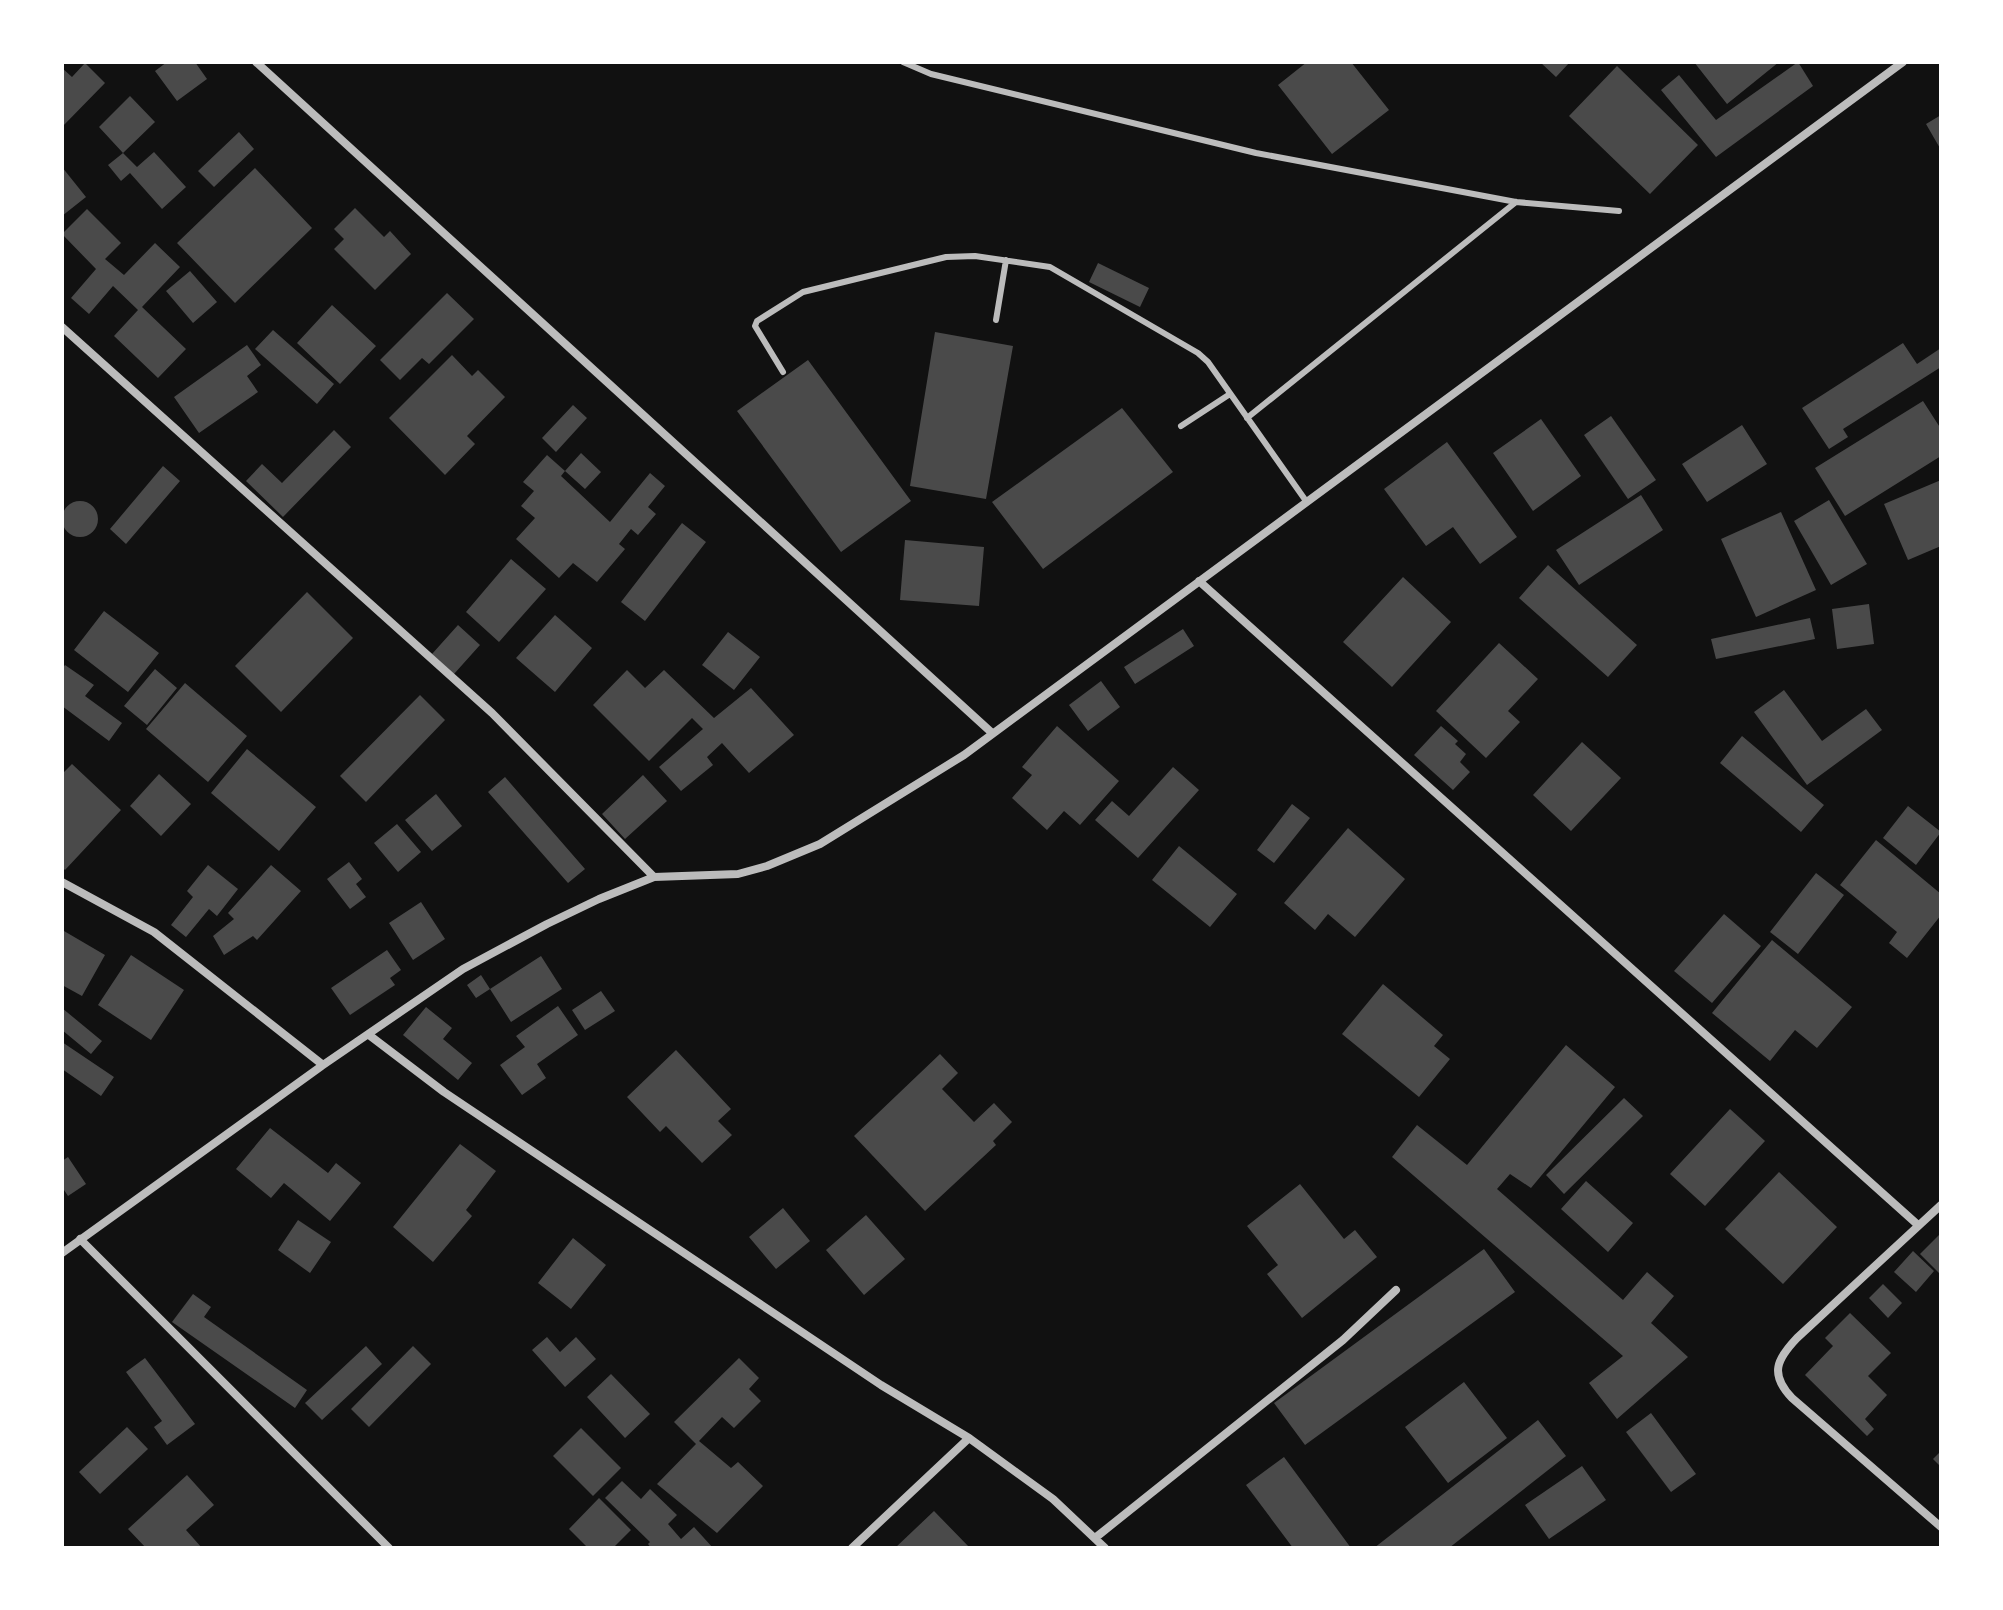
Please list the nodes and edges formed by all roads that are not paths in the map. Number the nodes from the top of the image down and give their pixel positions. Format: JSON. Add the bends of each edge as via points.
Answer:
{"nodes":[{"id":1,"x":256,"y":62,"type":"edge"},
{"id":2,"x":903,"y":62,"type":"edge"},
{"id":3,"x":1903,"y":62,"type":"edge"},
{"id":4,"x":1516,"y":202,"type":"junction"},
{"id":5,"x":1619,"y":211,"type":"dead end"},
{"id":6,"x":1006,"y":260,"type":"junction"},
{"id":7,"x":996,"y":320,"type":"dead end"},
{"id":8,"x":62,"y":327,"type":"edge"},
{"id":9,"x":783,"y":372,"type":"dead end"},
{"id":10,"x":1230,"y":394,"type":"junction"},
{"id":11,"x":1247,"y":418,"type":"junction"},
{"id":12,"x":1181,"y":426,"type":"dead end"},
{"id":13,"x":1306,"y":501,"type":"junction"},
{"id":14,"x":1199,"y":581,"type":"junction"},
{"id":15,"x":991,"y":732,"type":"junction"},
{"id":16,"x":654,"y":877,"type":"junction"},
{"id":17,"x":62,"y":882,"type":"edge"},
{"id":18,"x":369,"y":1035,"type":"junction"},
{"id":19,"x":323,"y":1065,"type":"junction"},
{"id":20,"x":1941,"y":1205,"type":"edge"},
{"id":21,"x":1918,"y":1225,"type":"junction"},
{"id":22,"x":80,"y":1239,"type":"junction"},
{"id":23,"x":62,"y":1253,"type":"edge"},
{"id":24,"x":1396,"y":1290,"type":"dead end"},
{"id":25,"x":969,"y":1438,"type":"junction"},
{"id":26,"x":1941,"y":1527,"type":"edge"},
{"id":27,"x":1095,"y":1538,"type":"junction"},
{"id":28,"x":389,"y":1548,"type":"edge"},
{"id":29,"x":852,"y":1548,"type":"edge"},
{"id":30,"x":1105,"y":1548,"type":"edge"}],
"edges":[{"from":1,"to":15,"type":"street"},
{"from":2,"to":4,"type":"lane","via":[[931,74],[1256,153]]},
{"from":3,"to":13,"type":"street"},
{"from":4,"to":5,"type":"lane"},
{"from":4,"to":11,"type":"lane"},
{"from":6,"to":7,"type":"lane"},
{"from":6,"to":9,"type":"lane","via":[[946,257],[803,292],[755,326]]},
{"from":6,"to":10,"type":"lane","via":[[1050,267],[1106,297],[1198,353]]},
{"from":8,"to":16,"type":"street","via":[[492,713]]},
{"from":10,"to":11,"type":"lane"},
{"from":10,"to":12,"type":"lane"},
{"from":11,"to":13,"type":"lane"},
{"from":13,"to":14,"type":"street"},
{"from":14,"to":15,"type":"street"},
{"from":14,"to":21,"type":"street"},
{"from":15,"to":16,"type":"street","via":[[964,755],[820,844],[738,874]]},
{"from":16,"to":18,"type":"street","via":[[463,969]]},
{"from":17,"to":19,"type":"street","via":[[154,932]]},
{"from":18,"to":19,"type":"street"},
{"from":18,"to":25,"type":"street","via":[[444,1092]]},
{"from":19,"to":22,"type":"street"},
{"from":20,"to":21,"type":"street"},
{"from":21,"to":26,"type":"street","via":[[1797,1338],[1777,1369],[1792,1398]]},
{"from":22,"to":23,"type":"street"},
{"from":22,"to":28,"type":"street"},
{"from":24,"to":27,"type":"street","via":[[1343,1340]]},
{"from":25,"to":27,"type":"street","via":[[1053,1499]]},
{"from":25,"to":29,"type":"street"},
{"from":27,"to":30,"type":"street"}]}
